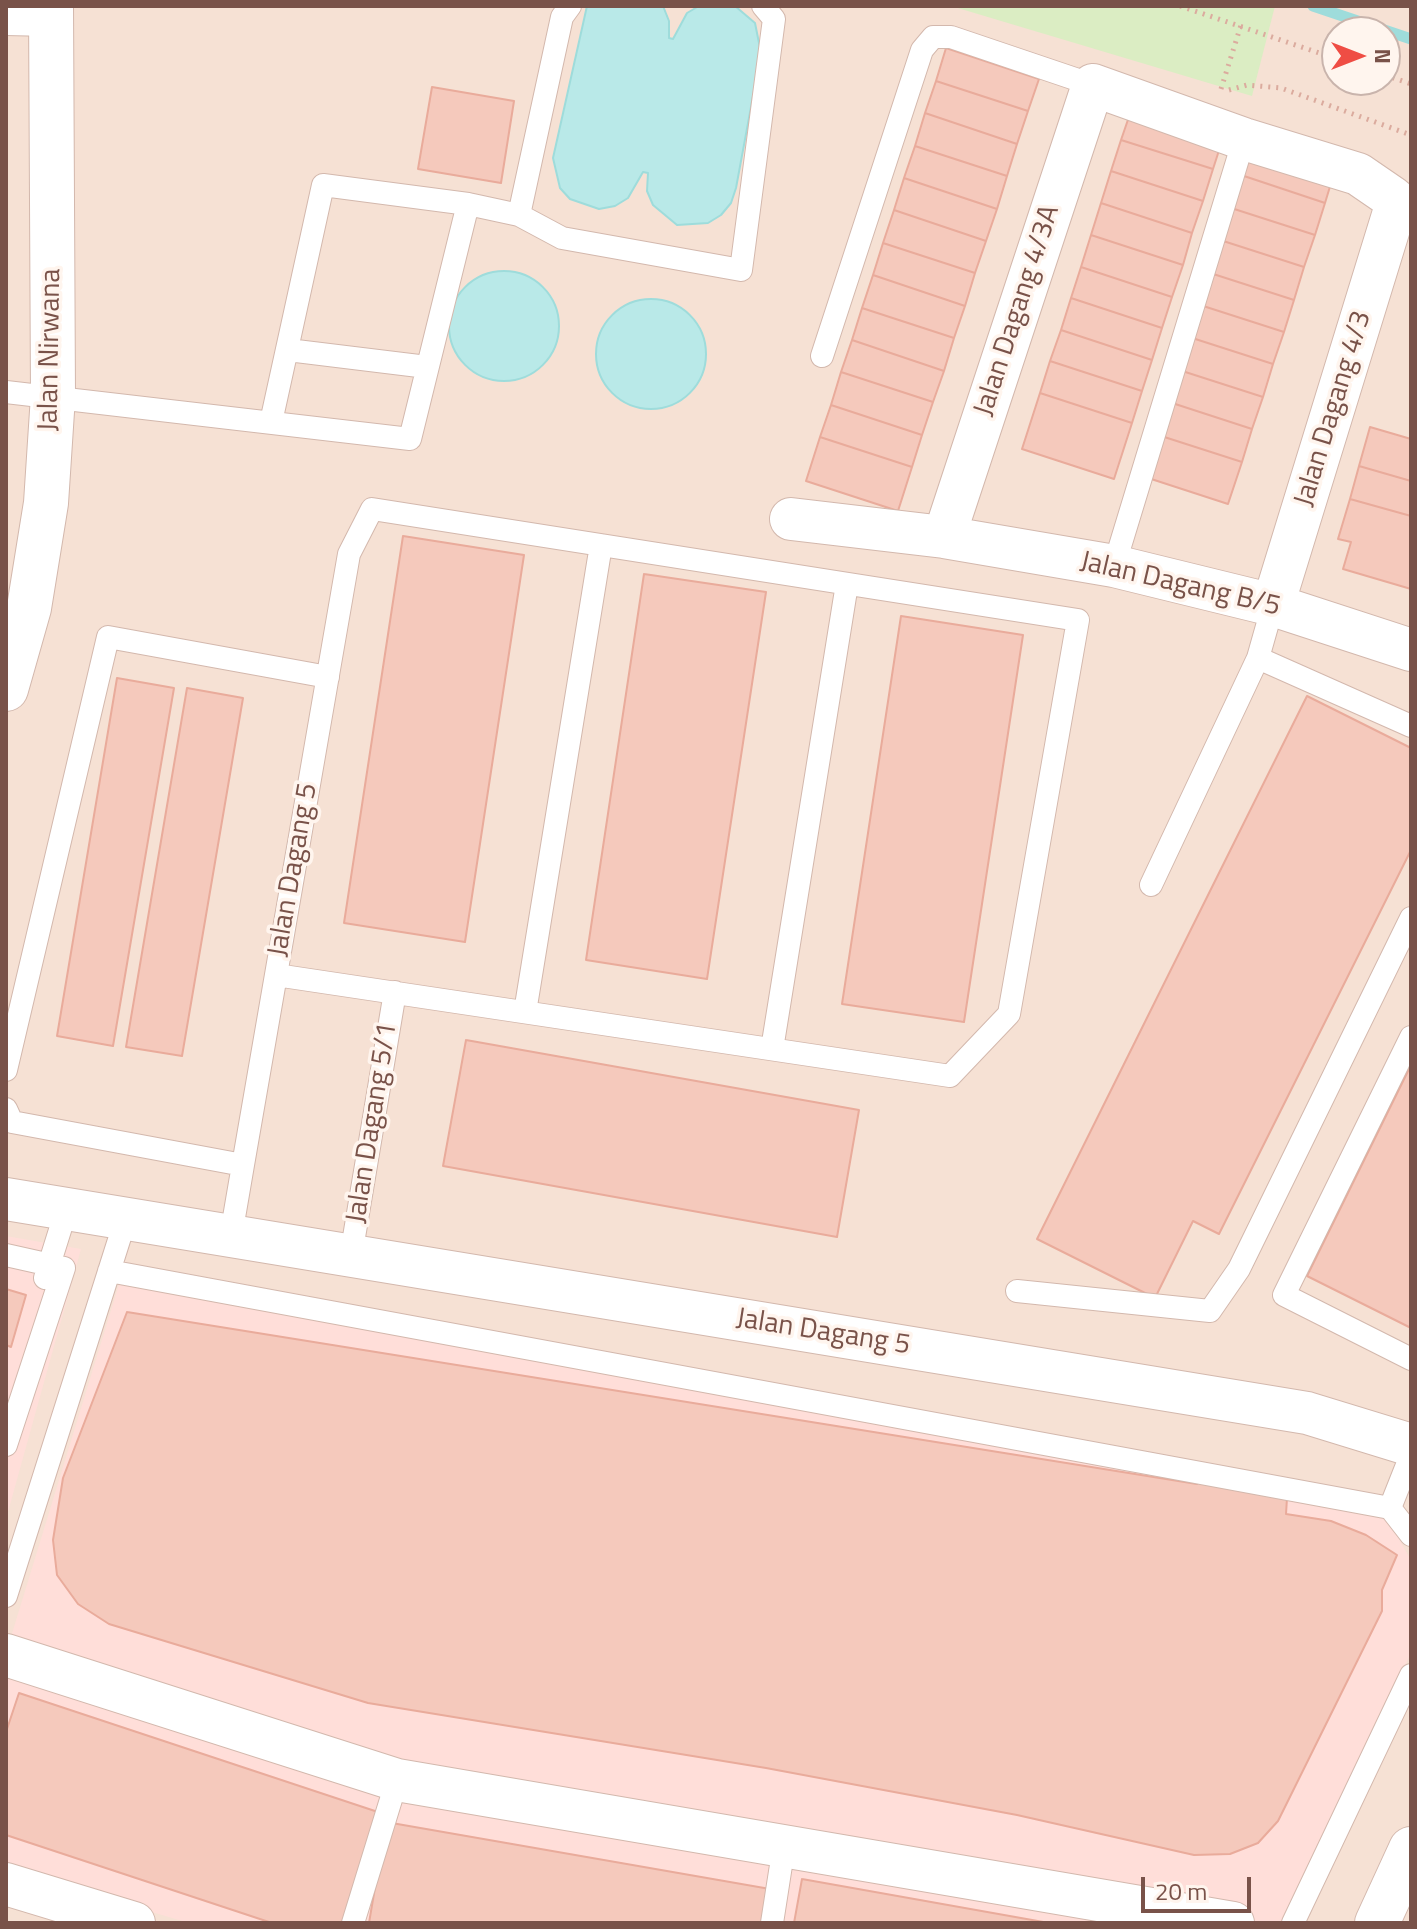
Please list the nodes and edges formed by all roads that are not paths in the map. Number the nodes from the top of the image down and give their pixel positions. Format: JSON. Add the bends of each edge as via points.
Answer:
{"nodes":[{"id":1,"x":570,"y":6,"type":"edge"},
{"id":2,"x":763,"y":6,"type":"edge"},
{"id":3,"x":51,"y":10,"type":"edge"},
{"id":4,"x":6,"y":14,"type":"edge"},
{"id":5,"x":1093,"y":85,"type":"junction"},
{"id":6,"x":1244,"y":139,"type":"junction"},
{"id":7,"x":468,"y":204,"type":"junction"},
{"id":8,"x":519,"y":215,"type":"junction"},
{"id":9,"x":288,"y":350,"type":"junction"},
{"id":10,"x":822,"y":356,"type":"dead end"},
{"id":11,"x":427,"y":367,"type":"junction"},
{"id":12,"x":6,"y":392,"type":"edge"},
{"id":13,"x":53,"y":396,"type":"junction"},
{"id":14,"x":271,"y":422,"type":"junction"},
{"id":15,"x":791,"y":519,"type":"dead end"},
{"id":16,"x":944,"y":537,"type":"junction"},
{"id":17,"x":601,"y":545,"type":"junction"},
{"id":18,"x":1114,"y":566,"type":"junction"},
{"id":19,"x":847,"y":584,"type":"junction"},
{"id":20,"x":18,"y":605,"type":"edge"},
{"id":21,"x":1273,"y":605,"type":"junction"},
{"id":22,"x":1411,"y":650,"type":"edge"},
{"id":23,"x":1258,"y":658,"type":"junction"},
{"id":24,"x":328,"y":677,"type":"junction"},
{"id":25,"x":6,"y":689,"type":"edge"},
{"id":26,"x":1411,"y":726,"type":"edge"},
{"id":27,"x":1151,"y":885,"type":"dead end"},
{"id":28,"x":1411,"y":918,"type":"edge"},
{"id":29,"x":276,"y":975,"type":"junction"},
{"id":30,"x":395,"y":992,"type":"junction"},
{"id":31,"x":525,"y":1012,"type":"junction"},
{"id":32,"x":1411,"y":1037,"type":"edge"},
{"id":33,"x":772,"y":1049,"type":"junction"},
{"id":34,"x":6,"y":1070,"type":"edge"},
{"id":35,"x":6,"y":1109,"type":"edge"},
{"id":36,"x":243,"y":1165,"type":"junction"},
{"id":37,"x":6,"y":1199,"type":"edge"},
{"id":38,"x":66,"y":1211,"type":"junction"},
{"id":39,"x":126,"y":1218,"type":"junction"},
{"id":40,"x":231,"y":1235,"type":"junction"},
{"id":41,"x":6,"y":1255,"type":"edge"},
{"id":42,"x":351,"y":1255,"type":"junction"},
{"id":43,"x":49,"y":1264,"type":"junction"},
{"id":44,"x":109,"y":1271,"type":"junction"},
{"id":45,"x":1017,"y":1291,"type":"dead end"},
{"id":46,"x":35,"y":1306,"type":"dead end"},
{"id":47,"x":1411,"y":1359,"type":"edge"},
{"id":48,"x":6,"y":1445,"type":"edge"},
{"id":49,"x":1411,"y":1445,"type":"edge"},
{"id":50,"x":1411,"y":1455,"type":"edge"},
{"id":51,"x":1390,"y":1508,"type":"junction"},
{"id":52,"x":1411,"y":1535,"type":"edge"},
{"id":53,"x":6,"y":1596,"type":"edge"},
{"id":54,"x":6,"y":1655,"type":"edge"},
{"id":55,"x":1411,"y":1675,"type":"edge"},
{"id":56,"x":397,"y":1780,"type":"junction"},
{"id":57,"x":784,"y":1846,"type":"junction"},
{"id":58,"x":1411,"y":1849,"type":"edge"},
{"id":59,"x":6,"y":1884,"type":"edge"},
{"id":60,"x":134,"y":1923,"type":"edge"},
{"id":61,"x":353,"y":1923,"type":"edge"},
{"id":62,"x":772,"y":1923,"type":"edge"},
{"id":63,"x":1233,"y":1923,"type":"edge"},
{"id":64,"x":1293,"y":1923,"type":"edge"},
{"id":65,"x":1377,"y":1923,"type":"edge"}],
"edges":[{"from":1,"to":8,"type":"lane","via":[[562,17]]},
{"from":2,"to":8,"type":"lane","via":[[774,19],[741,270],[562,238]]},
{"from":3,"to":4,"type":"street"},
{"from":3,"to":13,"type":"street","name":"Jalan Nirwana"},
{"from":5,"to":6,"type":"street"},
{"from":5,"to":10,"type":"lane","via":[[951,37],[933,37],[922,50]]},
{"from":5,"to":16,"type":"street","name":"Jalan Dagang 4/3A"},
{"from":6,"to":18,"type":"lane"},
{"from":6,"to":21,"type":"street","name":"Jalan Dagang 4/3","via":[[1358,174],[1393,198],[1394,212]]},
{"from":7,"to":8,"type":"lane"},
{"from":7,"to":9,"type":"lane","via":[[323,185]]},
{"from":7,"to":11,"type":"lane"},
{"from":9,"to":11,"type":"lane"},
{"from":9,"to":14,"type":"lane"},
{"from":11,"to":14,"type":"lane","via":[[410,439]]},
{"from":12,"to":13,"type":"lane"},
{"from":13,"to":14,"type":"lane"},
{"from":13,"to":20,"type":"street","name":"Jalan Nirwana","via":[[46,503]]},
{"from":15,"to":16,"type":"street","name":"Jalan Dagang B/5"},
{"from":16,"to":18,"type":"street","name":"Jalan Dagang B/5"},
{"from":17,"to":19,"type":"lane"},
{"from":17,"to":24,"type":"lane","name":"Jalan Dagang 5","via":[[372,509],[349,554]]},
{"from":17,"to":31,"type":"lane"},
{"from":18,"to":21,"type":"street","name":"Jalan Dagang B/5"},
{"from":19,"to":33,"type":"lane"},
{"from":19,"to":33,"type":"lane","via":[[1078,620],[1009,1014],[950,1076]]},
{"from":20,"to":25,"type":"street","name":"Jalan Nirwana"},
{"from":21,"to":22,"type":"street","name":"Jalan Dagang B/5"},
{"from":21,"to":23,"type":"lane"},
{"from":23,"to":26,"type":"lane"},
{"from":23,"to":27,"type":"lane"},
{"from":24,"to":29,"type":"lane","name":"Jalan Dagang 5"},
{"from":24,"to":34,"type":"lane","via":[[108,637]]},
{"from":28,"to":45,"type":"lane","via":[[1239,1269],[1210,1311]]},
{"from":29,"to":30,"type":"lane"},
{"from":29,"to":36,"type":"lane","name":"Jalan Dagang 5"},
{"from":30,"to":31,"type":"lane"},
{"from":30,"to":42,"type":"lane","name":"Jalan Dagang 5/1"},
{"from":31,"to":33,"type":"lane"},
{"from":32,"to":47,"type":"lane","via":[[1284,1295]]},
{"from":35,"to":36,"type":"lane","via":[[12,1122]]},
{"from":36,"to":40,"type":"lane","name":"Jalan Dagang 5"},
{"from":37,"to":38,"type":"street","name":"Jalan Dagang 5"},
{"from":38,"to":39,"type":"street","name":"Jalan Dagang 5"},
{"from":38,"to":43,"type":"lane"},
{"from":39,"to":40,"type":"street","name":"Jalan Dagang 5"},
{"from":39,"to":44,"type":"lane"},
{"from":40,"to":42,"type":"street","name":"Jalan Dagang 5"},
{"from":41,"to":43,"type":"lane"},
{"from":42,"to":49,"type":"street","name":"Jalan Dagang 5","via":[[1307,1413]]},
{"from":43,"to":46,"type":"lane"},
{"from":43,"to":48,"type":"lane","via":[[64,1268]]},
{"from":44,"to":51,"type":"lane"},
{"from":44,"to":53,"type":"lane"},
{"from":50,"to":51,"type":"lane"},
{"from":51,"to":52,"type":"lane"},
{"from":54,"to":56,"type":"street"},
{"from":55,"to":64,"type":"lane"},
{"from":56,"to":57,"type":"street"},
{"from":56,"to":61,"type":"lane"},
{"from":57,"to":62,"type":"lane"},
{"from":57,"to":63,"type":"street"},
{"from":58,"to":65,"type":"street"},
{"from":59,"to":60,"type":"street"}]}
